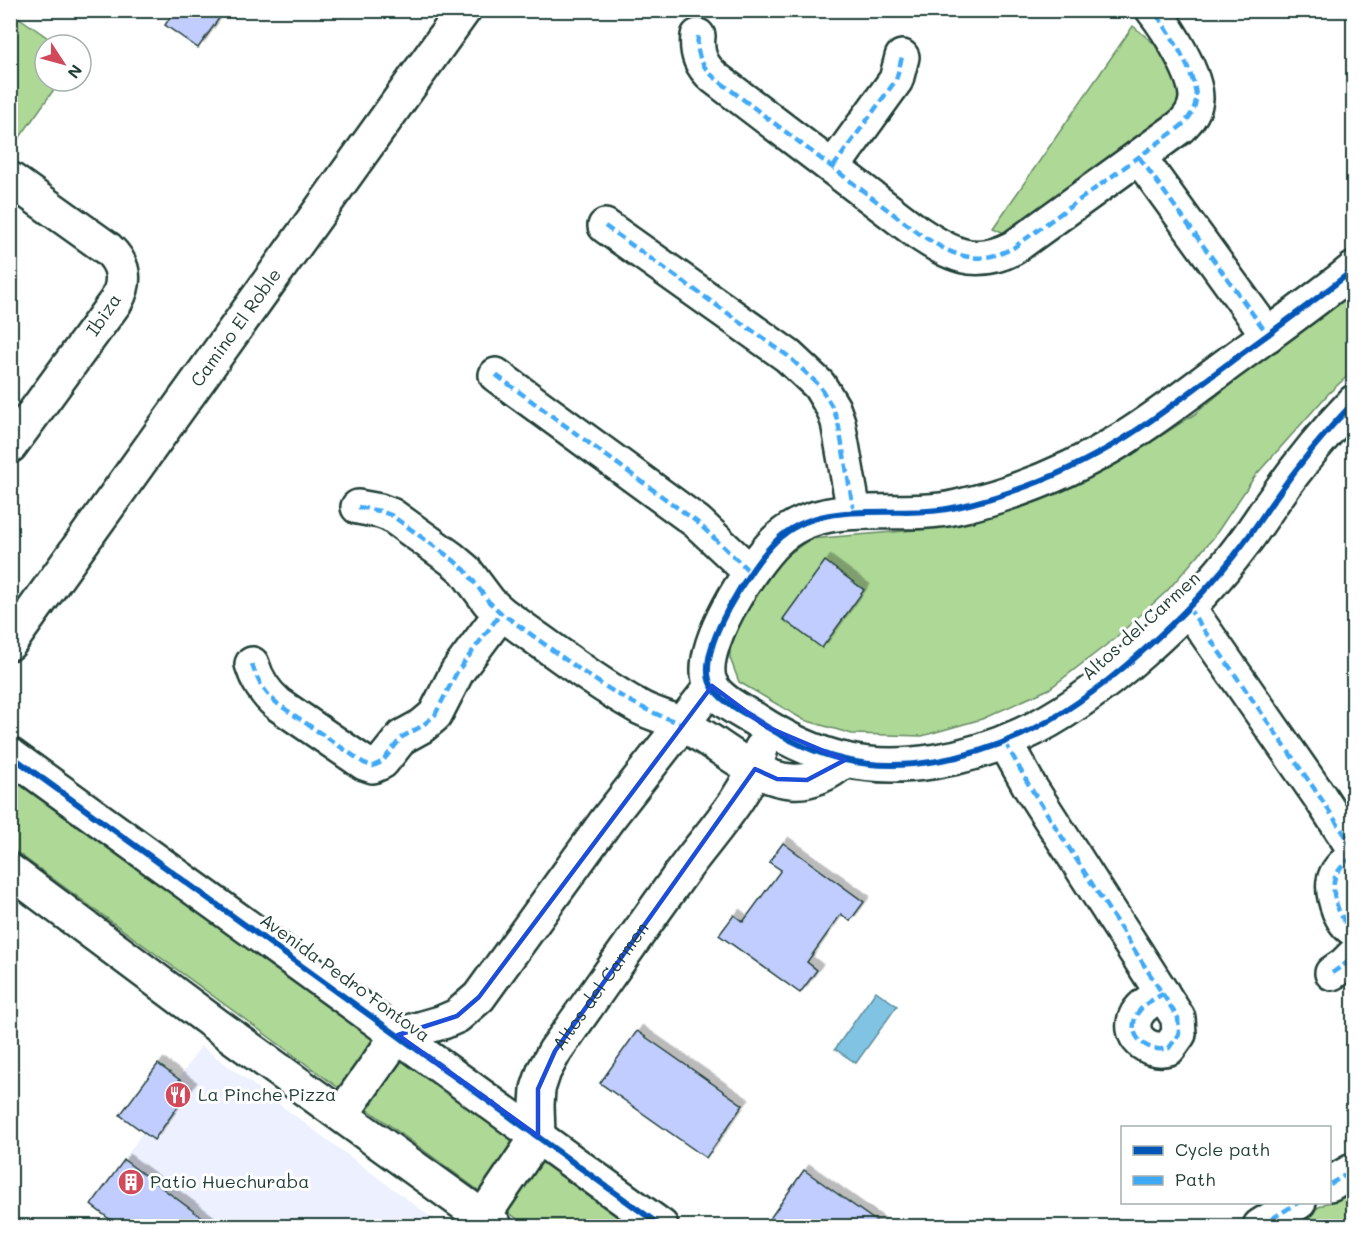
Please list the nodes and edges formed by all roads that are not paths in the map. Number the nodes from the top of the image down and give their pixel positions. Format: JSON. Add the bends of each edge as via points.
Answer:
{"nodes":[{"id":1,"x":464,"y":10,"type":"edge"},
{"id":2,"x":1153,"y":10,"type":"edge"},
{"id":3,"x":698,"y":36,"type":"dead end"},
{"id":4,"x":902,"y":57,"type":"dead end"},
{"id":5,"x":1139,"y":156,"type":"junction"},
{"id":6,"x":833,"y":167,"type":"junction"},
{"id":7,"x":10,"y":179,"type":"edge"},
{"id":8,"x":605,"y":226,"type":"dead end"},
{"id":9,"x":1353,"y":269,"type":"edge"},
{"id":10,"x":1268,"y":335,"type":"junction"},
{"id":11,"x":496,"y":375,"type":"dead end"},
{"id":12,"x":1352,"y":407,"type":"edge"},
{"id":13,"x":10,"y":446,"type":"edge"},
{"id":14,"x":358,"y":507,"type":"dead end"},
{"id":15,"x":854,"y":512,"type":"junction"},
{"id":16,"x":750,"y":572,"type":"junction"},
{"id":17,"x":1188,"y":607,"type":"junction"},
{"id":18,"x":501,"y":613,"type":"junction"},
{"id":19,"x":10,"y":643,"type":"edge"},
{"id":20,"x":252,"y":664,"type":"dead end"},
{"id":21,"x":711,"y":686,"type":"junction"},
{"id":22,"x":683,"y":724,"type":"junction"},
{"id":23,"x":767,"y":727,"type":"junction"},
{"id":24,"x":1005,"y":742,"type":"junction"},
{"id":25,"x":10,"y":755,"type":"edge"},
{"id":26,"x":845,"y":760,"type":"junction"},
{"id":27,"x":755,"y":769,"type":"junction"},
{"id":28,"x":1353,"y":849,"type":"edge"},
{"id":29,"x":1353,"y":857,"type":"edge"},
{"id":30,"x":10,"y":871,"type":"edge"},
{"id":31,"x":1353,"y":930,"type":"edge"},
{"id":32,"x":1163,"y":994,"type":"dead end"},
{"id":33,"x":398,"y":1035,"type":"junction"},
{"id":34,"x":342,"y":1114,"type":"junction"},
{"id":35,"x":538,"y":1136,"type":"junction"},
{"id":36,"x":1353,"y":1170,"type":"edge"},
{"id":37,"x":1331,"y":1183,"type":"edge"},
{"id":38,"x":1297,"y":1204,"type":"edge"},
{"id":39,"x":489,"y":1222,"type":"edge"},
{"id":40,"x":661,"y":1227,"type":"edge"},
{"id":41,"x":1260,"y":1227,"type":"edge"}],
"edges":[{"from":1,"to":19,"type":"street","name":"Camino El Roble"},
{"from":2,"to":5,"type":"street","via":[[1178,48],[1196,98],[1186,122]]},
{"from":3,"to":6,"type":"street","via":[[698,53],[706,70]]},
{"from":4,"to":6,"type":"street","via":[[896,80]]},
{"from":5,"to":6,"type":"street","via":[[1013,248],[981,258],[958,255],[937,245]]},
{"from":5,"to":10,"type":"street"},
{"from":7,"to":13,"type":"street","name":"Ibiza","via":[[108,249],[121,264],[123,274],[116,301]]},
{"from":8,"to":15,"type":"street","via":[[788,356],[819,385],[838,422]]},
{"from":9,"to":10,"type":"street"},
{"from":10,"to":15,"type":"street","via":[[1148,423],[1067,469],[944,510]]},
{"from":11,"to":16,"type":"street","via":[[697,522]]},
{"from":12,"to":17,"type":"street","name":"Altos del Carmen","via":[[1311,450],[1228,564]]},
{"from":14,"to":18,"type":"street","via":[[391,515],[452,559]]},
{"from":15,"to":16,"type":"street","via":[[818,517],[788,530]]},
{"from":16,"to":21,"type":"street","via":[[713,645],[709,662]]},
{"from":17,"to":24,"type":"street","name":"Altos del Carmen","via":[[1085,696],[1044,724]]},
{"from":17,"to":28,"type":"street"},
{"from":18,"to":20,"type":"street","via":[[457,672],[435,715],[402,737],[382,762],[373,766],[268,695]]},
{"from":18,"to":22,"type":"street","via":[[613,691],[657,716]]},
{"from":21,"to":22,"type":"street"},
{"from":21,"to":23,"type":"street","name":"Altos del Carmen","via":[[729,703]]},
{"from":22,"to":27,"type":"street"},
{"from":22,"to":33,"type":"street","via":[[607,820],[479,997],[443,1022]]},
{"from":23,"to":26,"type":"street","name":"Altos del Carmen"},
{"from":23,"to":27,"type":"street","name":"Altos del Carmen"},
{"from":24,"to":26,"type":"street","name":"Altos del Carmen","via":[[955,756],[900,764]]},
{"from":24,"to":32,"type":"street"},
{"from":25,"to":33,"type":"street","name":"Avenida Pedro Fontova"},
{"from":26,"to":27,"type":"street","via":[[834,770],[800,781],[777,779]]},
{"from":27,"to":35,"type":"street","name":"Altos del Carmen","via":[[555,1051],[538,1089]]},
{"from":29,"to":31,"type":"street","via":[[1337,871],[1333,888],[1343,921]]},
{"from":30,"to":34,"type":"street"},
{"from":33,"to":34,"type":"street"},
{"from":33,"to":35,"type":"street","name":"Avenida Pedro Fontova"},
{"from":34,"to":39,"type":"street"},
{"from":35,"to":39,"type":"street"},
{"from":35,"to":40,"type":"street","name":"Avenida Pedro Fontova"},
{"from":36,"to":37,"type":"street"},
{"from":38,"to":41,"type":"street"}]}
